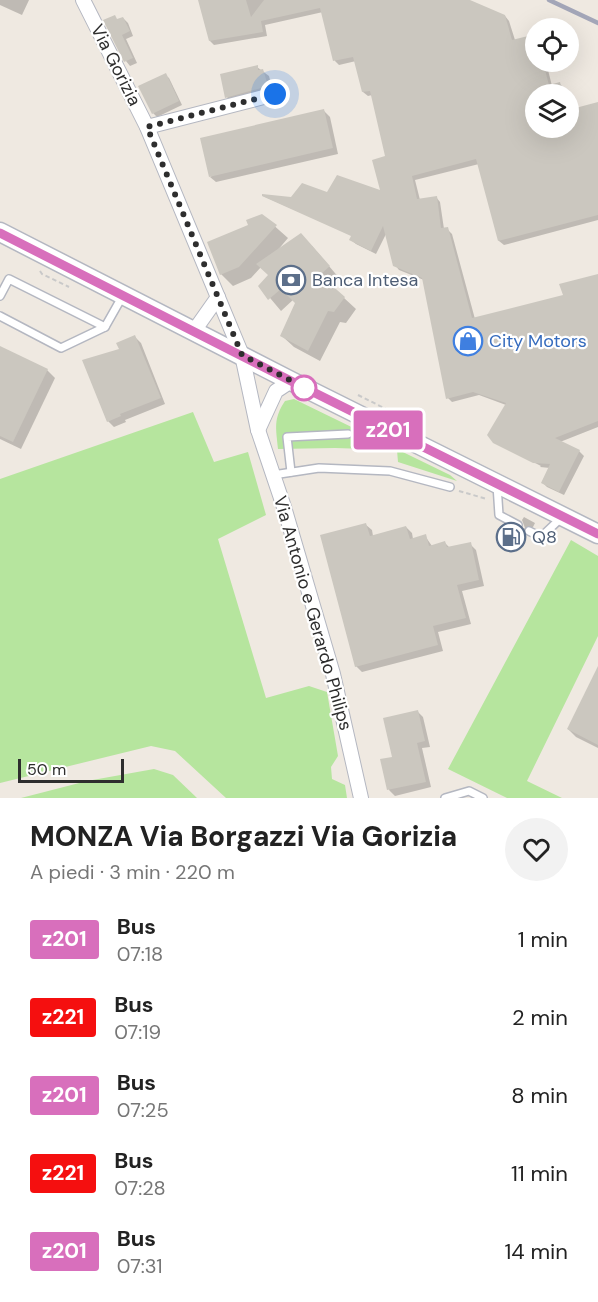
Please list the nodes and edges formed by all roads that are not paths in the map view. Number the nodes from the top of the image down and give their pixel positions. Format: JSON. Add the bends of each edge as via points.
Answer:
{"nodes":[{"id":1,"x":83,"y":0,"type":"edge"},
{"id":2,"x":275,"y":94,"type":"dead end"},
{"id":3,"x":147,"y":127,"type":"junction"},
{"id":4,"x":0,"y":232,"type":"edge"},
{"id":5,"x":123,"y":295,"type":"junction"},
{"id":6,"x":0,"y":296,"type":"edge"},
{"id":7,"x":218,"y":297,"type":"junction"},
{"id":8,"x":0,"y":316,"type":"edge"},
{"id":9,"x":105,"y":327,"type":"junction"},
{"id":10,"x":194,"y":331,"type":"junction"},
{"id":11,"x":242,"y":355,"type":"junction"},
{"id":12,"x":291,"y":381,"type":"junction"},
{"id":13,"x":258,"y":430,"type":"junction"},
{"id":14,"x":348,"y":434,"type":"dead end"},
{"id":15,"x":291,"y":472,"type":"junction"},
{"id":16,"x":273,"y":475,"type":"junction"},
{"id":17,"x":497,"y":484,"type":"junction"},
{"id":18,"x":450,"y":487,"type":"road end"},
{"id":19,"x":562,"y":516,"type":"junction"},
{"id":20,"x":518,"y":525,"type":"dead end"},
{"id":21,"x":529,"y":531,"type":"dead end"},
{"id":22,"x":598,"y":534,"type":"edge"},
{"id":23,"x":361,"y":798,"type":"edge"},
{"id":24,"x":445,"y":798,"type":"edge"},
{"id":25,"x":483,"y":798,"type":"edge"}],
"edges":[{"from":1,"to":3,"type":"street","name":"Via Gorizia"},
{"from":2,"to":3,"type":"street"},
{"from":3,"to":7,"type":"street","name":"Via Gorizia"},
{"from":4,"to":5,"type":"main road"},
{"from":5,"to":9,"type":"lane"},
{"from":5,"to":10,"type":"main road"},
{"from":6,"to":9,"type":"lane","via":[[9,279]]},
{"from":7,"to":10,"type":"street"},
{"from":7,"to":11,"type":"street","name":"Via Gorizia"},
{"from":8,"to":9,"type":"lane","via":[[60,348]]},
{"from":10,"to":11,"type":"main road"},
{"from":11,"to":12,"type":"main road"},
{"from":11,"to":13,"type":"street","name":"Via Antonio e Gerardo Philips"},
{"from":12,"to":13,"type":"street","via":[[276,391]]},
{"from":12,"to":17,"type":"main road"},
{"from":13,"to":16,"type":"street","name":"Via Antonio e Gerardo Philips"},
{"from":14,"to":15,"type":"lane","via":[[287,437]]},
{"from":15,"to":16,"type":"lane"},
{"from":15,"to":18,"type":"lane","via":[[319,468],[390,471]]},
{"from":16,"to":23,"type":"street","name":"Via Antonio e Gerardo Philips","via":[[333,674]]},
{"from":17,"to":19,"type":"main road"},
{"from":17,"to":20,"type":"lane","via":[[499,515]]},
{"from":19,"to":21,"type":"lane","via":[[541,537]]},
{"from":19,"to":22,"type":"main road"},
{"from":24,"to":25,"type":"lane","via":[[469,791]]}]}
